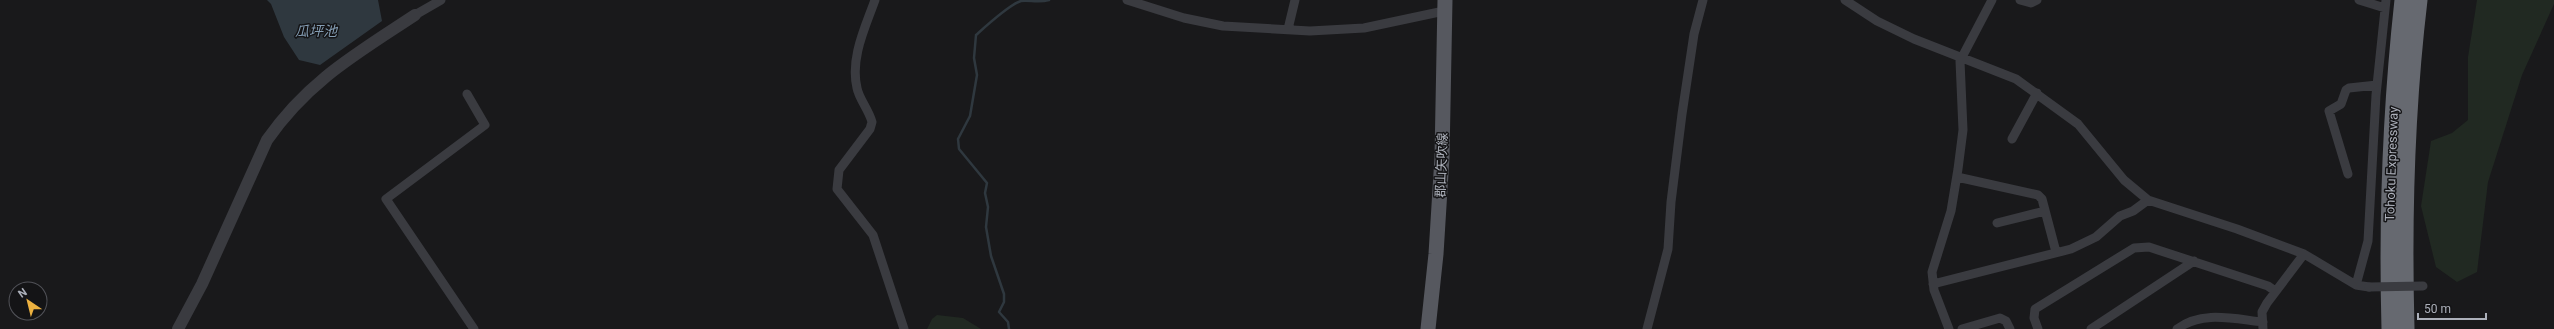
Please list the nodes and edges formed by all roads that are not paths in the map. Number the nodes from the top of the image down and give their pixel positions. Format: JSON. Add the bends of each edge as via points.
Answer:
{"nodes":[{"id":1,"x":441,"y":0,"type":"edge"},
{"id":2,"x":875,"y":0,"type":"edge"},
{"id":3,"x":1127,"y":0,"type":"edge"},
{"id":4,"x":1295,"y":0,"type":"edge"},
{"id":5,"x":1703,"y":0,"type":"edge"},
{"id":6,"x":1992,"y":0,"type":"edge"},
{"id":7,"x":2020,"y":0,"type":"edge"},
{"id":8,"x":2037,"y":0,"type":"edge"},
{"id":9,"x":2359,"y":0,"type":"edge"},
{"id":10,"x":2403,"y":0,"type":"edge"},
{"id":11,"x":2419,"y":0,"type":"edge"},
{"id":12,"x":1850,"y":1,"type":"edge"},
{"id":13,"x":2386,"y":4,"type":"edge"},
{"id":14,"x":1444,"y":6,"type":"edge"},
{"id":15,"x":415,"y":15,"type":"joint"},
{"id":16,"x":1288,"y":29,"type":"junction"},
{"id":17,"x":1961,"y":56,"type":"junction"},
{"id":18,"x":2377,"y":85,"type":"junction"},
{"id":19,"x":2037,"y":93,"type":"junction"},
{"id":20,"x":467,"y":94,"type":"dead end"},
{"id":21,"x":2012,"y":139,"type":"dead end"},
{"id":22,"x":2348,"y":174,"type":"dead end"},
{"id":23,"x":1957,"y":177,"type":"junction"},
{"id":24,"x":2148,"y":200,"type":"junction"},
{"id":25,"x":2045,"y":211,"type":"junction"},
{"id":26,"x":1997,"y":223,"type":"dead end"},
{"id":27,"x":2056,"y":252,"type":"junction"},
{"id":28,"x":2304,"y":254,"type":"junction"},
{"id":29,"x":2194,"y":262,"type":"junction"},
{"id":30,"x":1933,"y":284,"type":"junction"},
{"id":31,"x":2356,"y":285,"type":"junction"},
{"id":32,"x":2422,"y":286,"type":"dead end"},
{"id":33,"x":2275,"y":291,"type":"junction"},
{"id":34,"x":2263,"y":326,"type":"edge"},
{"id":35,"x":178,"y":329,"type":"edge"},
{"id":36,"x":474,"y":329,"type":"edge"},
{"id":37,"x":904,"y":329,"type":"edge"},
{"id":38,"x":1428,"y":329,"type":"edge"},
{"id":39,"x":1647,"y":329,"type":"edge"},
{"id":40,"x":1949,"y":329,"type":"edge"},
{"id":41,"x":1962,"y":329,"type":"edge"},
{"id":42,"x":2010,"y":329,"type":"edge"},
{"id":43,"x":2038,"y":329,"type":"edge"},
{"id":44,"x":2091,"y":329,"type":"edge"},
{"id":45,"x":2177,"y":329,"type":"edge"},
{"id":46,"x":2390,"y":329,"type":"edge"},
{"id":47,"x":2406,"y":329,"type":"edge"}],
"edges":[{"from":1,"to":15,"type":"street"},
{"from":2,"to":37,"type":"street","via":[[855,68],[857,89],[872,122],[870,129],[840,170],[837,182],[841,194],[873,235]]},
{"from":3,"to":16,"type":"street","via":[[1184,18],[1223,26]]},
{"from":4,"to":16,"type":"street"},
{"from":5,"to":39,"type":"street","via":[[1694,34],[1682,114],[1668,249]]},
{"from":6,"to":17,"type":"street"},
{"from":7,"to":8,"type":"street","via":[[2031,3]]},
{"from":9,"to":13,"type":"street"},
{"from":10,"to":46,"type":"highway","name":"Tohoku Expressway","via":[[2390,176]]},
{"from":11,"to":47,"type":"highway","name":"Tohoku Expressway","via":[[2407,139],[2404,232]]},
{"from":12,"to":17,"type":"street","via":[[1877,21],[1914,39]]},
{"from":13,"to":18,"type":"street"},
{"from":14,"to":16,"type":"street","via":[[1358,29]]},
{"from":14,"to":38,"type":"main road","name":"郡山矢吹線","via":[[1442,157]]},
{"from":15,"to":35,"type":"street","via":[[315,84],[281,120],[267,140],[202,284]]},
{"from":17,"to":19,"type":"street","via":[[2016,79]]},
{"from":17,"to":23,"type":"street","via":[[1963,130]]},
{"from":18,"to":22,"type":"street","via":[[2349,88],[2341,104],[2328,111]]},
{"from":18,"to":31,"type":"street","via":[[2368,241]]},
{"from":19,"to":21,"type":"street"},
{"from":19,"to":24,"type":"street","via":[[2078,124],[2124,180]]},
{"from":20,"to":36,"type":"street","via":[[485,125],[386,199]]},
{"from":23,"to":25,"type":"street","via":[[2034,192],[2042,199]]},
{"from":23,"to":30,"type":"street","via":[[1951,211],[1932,272]]},
{"from":24,"to":27,"type":"street","via":[[2133,211],[2120,216],[2094,239],[2088,239],[2071,249]]},
{"from":24,"to":28,"type":"street"},
{"from":25,"to":26,"type":"street"},
{"from":25,"to":27,"type":"street"},
{"from":27,"to":30,"type":"street"},
{"from":28,"to":31,"type":"street"},
{"from":28,"to":33,"type":"street"},
{"from":29,"to":33,"type":"street","via":[[2268,286]]},
{"from":29,"to":43,"type":"street","via":[[2149,247],[2126,251],[2035,308],[2034,318]]},
{"from":29,"to":44,"type":"street"},
{"from":30,"to":40,"type":"street"},
{"from":31,"to":32,"type":"street","bridge":true},
{"from":33,"to":34,"type":"street","via":[[2262,312]]},
{"from":34,"to":45,"type":"street","via":[[2204,317],[2188,321]]},
{"from":41,"to":42,"type":"street","via":[[2000,318],[2006,321]]}]}
